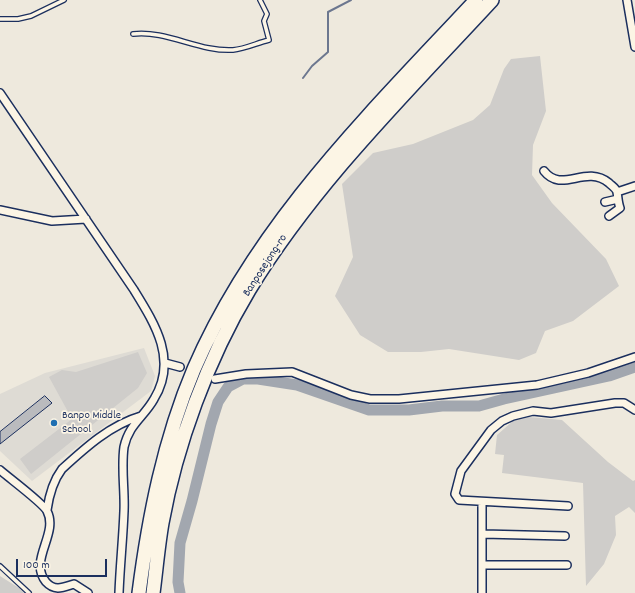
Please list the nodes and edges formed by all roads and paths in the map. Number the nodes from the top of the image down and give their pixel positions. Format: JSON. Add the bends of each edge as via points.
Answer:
{"nodes":[{"id":1,"x":64,"y":0,"type":"edge"},
{"id":2,"x":260,"y":0,"type":"edge"},
{"id":3,"x":476,"y":0,"type":"edge"},
{"id":4,"x":492,"y":0,"type":"edge"},
{"id":5,"x":627,"y":0,"type":"edge"},
{"id":6,"x":0,"y":18,"type":"edge"},
{"id":7,"x":133,"y":34,"type":"dead end"},
{"id":8,"x":635,"y":47,"type":"edge"},
{"id":9,"x":0,"y":93,"type":"edge"},
{"id":10,"x":544,"y":172,"type":"dead end"},
{"id":11,"x":635,"y":186,"type":"edge"},
{"id":12,"x":617,"y":196,"type":"junction"},
{"id":13,"x":605,"y":202,"type":"dead end"},
{"id":14,"x":0,"y":210,"type":"edge"},
{"id":15,"x":609,"y":216,"type":"dead end"},
{"id":16,"x":86,"y":219,"type":"junction"},
{"id":17,"x":635,"y":357,"type":"edge"},
{"id":18,"x":165,"y":363,"type":"junction"},
{"id":19,"x":180,"y":367,"type":"dead end"},
{"id":20,"x":215,"y":379,"type":"dead end"},
{"id":21,"x":635,"y":410,"type":"edge"},
{"id":22,"x":141,"y":416,"type":"junction"},
{"id":23,"x":0,"y":470,"type":"edge"},
{"id":24,"x":482,"y":502,"type":"junction"},
{"id":25,"x":568,"y":506,"type":"dead end"},
{"id":26,"x":47,"y":510,"type":"junction"},
{"id":27,"x":483,"y":534,"type":"junction"},
{"id":28,"x":565,"y":536,"type":"dead end"},
{"id":29,"x":483,"y":565,"type":"junction"},
{"id":30,"x":567,"y":565,"type":"dead end"},
{"id":31,"x":0,"y":566,"type":"edge"},
{"id":32,"x":57,"y":591,"type":"edge"},
{"id":33,"x":29,"y":593,"type":"edge"},
{"id":34,"x":88,"y":593,"type":"edge"},
{"id":35,"x":119,"y":593,"type":"edge"},
{"id":36,"x":139,"y":593,"type":"edge"},
{"id":37,"x":153,"y":593,"type":"edge"},
{"id":38,"x":482,"y":593,"type":"edge"}],
"edges":[{"from":1,"to":6,"type":"lane","via":[[31,16],[18,19]]},
{"from":2,"to":7,"type":"lane","via":[[267,14],[264,21],[269,40],[240,49],[216,49],[163,36]]},
{"from":3,"to":36,"type":"highway","name":"Banposejong-ro","via":[[318,172],[264,244],[217,322],[194,369],[161,466]]},
{"from":4,"to":37,"type":"highway","name":"Banposejong-ro","via":[[327,180],[274,250],[248,292],[206,377],[185,436],[162,523]]},
{"from":5,"to":8,"type":"street"},
{"from":9,"to":16,"type":"street"},
{"from":10,"to":12,"type":"street","via":[[557,181],[590,175],[599,176],[615,188]]},
{"from":11,"to":12,"type":"street"},
{"from":12,"to":13,"type":"street"},
{"from":12,"to":15,"type":"street","via":[[620,208]]},
{"from":14,"to":16,"type":"street","via":[[52,221]]},
{"from":16,"to":18,"type":"street","via":[[154,322]]},
{"from":17,"to":20,"type":"street","via":[[588,373],[537,385],[399,398],[370,399],[351,395],[292,372],[246,374]]},
{"from":18,"to":19,"type":"street"},
{"from":18,"to":22,"type":"street","via":[[161,384],[154,399]]},
{"from":21,"to":24,"type":"street","via":[[624,403],[615,403],[551,413],[534,411],[502,421],[491,430],[458,477],[456,498]]},
{"from":22,"to":26,"type":"street","via":[[126,420],[115,427],[62,469],[56,476],[48,498]]},
{"from":22,"to":35,"type":"street","via":[[129,433],[124,448],[124,511]]},
{"from":23,"to":26,"type":"street"},
{"from":24,"to":25,"type":"street"},
{"from":24,"to":27,"type":"street"},
{"from":26,"to":32,"type":"street","via":[[50,526],[40,565],[42,576]]},
{"from":27,"to":28,"type":"street"},
{"from":27,"to":29,"type":"street"},
{"from":29,"to":30,"type":"street"},
{"from":29,"to":38,"type":"street"},
{"from":31,"to":33,"type":"lane"},
{"from":32,"to":34,"type":"street","via":[[74,584]]}]}
